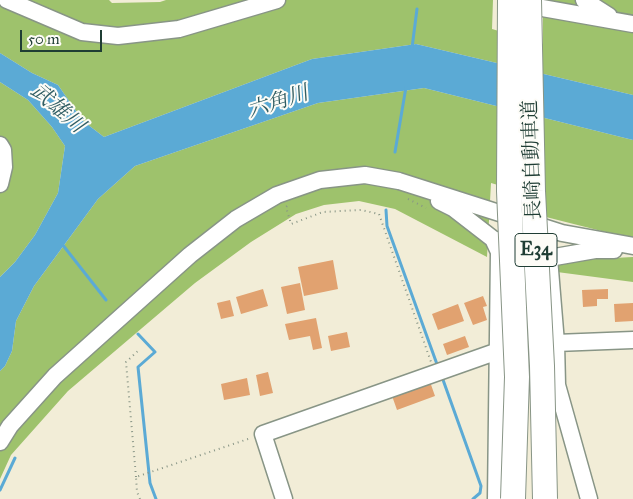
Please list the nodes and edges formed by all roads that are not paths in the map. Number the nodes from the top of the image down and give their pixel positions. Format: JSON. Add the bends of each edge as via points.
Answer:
{"nodes":[{"id":1,"x":7,"y":0,"type":"edge"},
{"id":2,"x":278,"y":0,"type":"edge"},
{"id":3,"x":500,"y":0,"type":"edge"},
{"id":4,"x":510,"y":0,"type":"edge"},
{"id":5,"x":529,"y":0,"type":"edge"},
{"id":6,"x":584,"y":0,"type":"edge"},
{"id":7,"x":616,"y":21,"type":"junction"},
{"id":8,"x":633,"y":24,"type":"edge"},
{"id":9,"x":0,"y":145,"type":"edge"},
{"id":10,"x":399,"y":181,"type":"junction"},
{"id":11,"x":0,"y":184,"type":"edge"},
{"id":12,"x":493,"y":238,"type":"junction"},
{"id":13,"x":633,"y":248,"type":"edge"},
{"id":14,"x":548,"y":258,"type":"junction"},
{"id":15,"x":633,"y":340,"type":"edge"},
{"id":16,"x":556,"y":343,"type":"junction"},
{"id":17,"x":498,"y":351,"type":"junction"},
{"id":18,"x":0,"y":442,"type":"edge"},
{"id":19,"x":284,"y":499,"type":"edge"},
{"id":20,"x":496,"y":499,"type":"edge"},
{"id":21,"x":513,"y":499,"type":"edge"},
{"id":22,"x":545,"y":499,"type":"edge"},
{"id":23,"x":589,"y":499,"type":"edge"}],
"edges":[{"from":1,"to":2,"type":"street","via":[[82,32],[118,36],[179,29]]},
{"from":3,"to":7,"type":"street"},
{"from":4,"to":21,"type":"highway","name":"長崎自動車道","number":"E34","bridge":true,"via":[[509,191],[517,377]]},
{"from":5,"to":22,"type":"highway","name":"長崎自動車道","number":"E34","bridge":true},
{"from":6,"to":7,"type":"street"},
{"from":7,"to":8,"type":"street"},
{"from":9,"to":11,"type":"street","via":[[4,167]]},
{"from":10,"to":12,"type":"street","via":[[454,208]]},
{"from":10,"to":13,"type":"street","via":[[562,234]]},
{"from":10,"to":18,"type":"street","via":[[365,175],[320,180],[277,195],[236,219],[190,255],[55,376],[10,426]]},
{"from":12,"to":14,"type":"street"},
{"from":12,"to":17,"type":"street","via":[[498,252]]},
{"from":13,"to":14,"type":"street"},
{"from":14,"to":16,"type":"street"},
{"from":15,"to":16,"type":"street"},
{"from":16,"to":23,"type":"street","via":[[558,390]]},
{"from":17,"to":19,"type":"street","via":[[262,434]]},
{"from":17,"to":20,"type":"street"}]}
